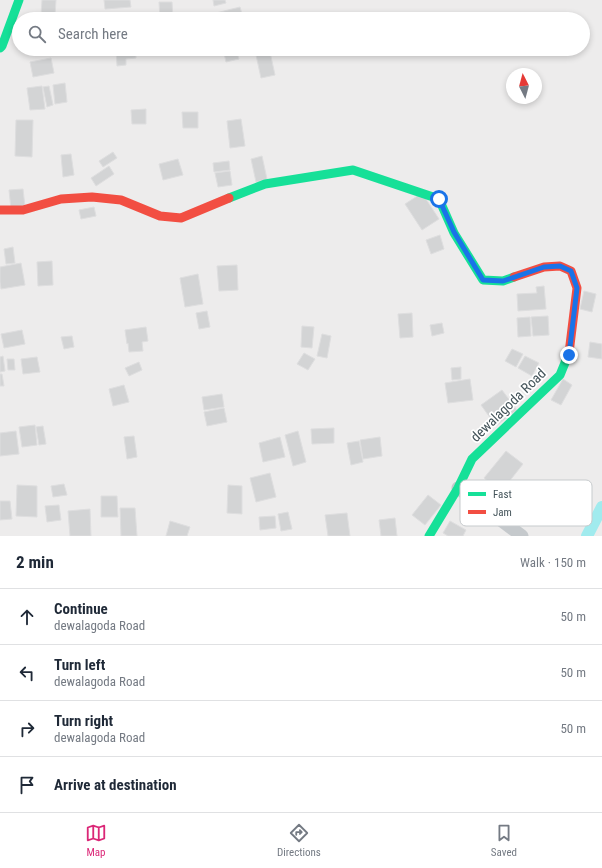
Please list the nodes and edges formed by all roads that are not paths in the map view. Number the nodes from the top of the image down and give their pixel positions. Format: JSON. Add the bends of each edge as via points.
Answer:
{"nodes":[{"id":1,"x":19,"y":0,"type":"edge"},
{"id":2,"x":15,"y":12,"type":"edge"},
{"id":3,"x":12,"y":19,"type":"edge"},
{"id":4,"x":0,"y":48,"type":"edge"},
{"id":5,"x":0,"y":210,"type":"edge"},
{"id":6,"x":462,"y":480,"type":"edge"},
{"id":7,"x":460,"y":484,"type":"edge"},
{"id":8,"x":458,"y":488,"type":"joint"},
{"id":9,"x":509,"y":526,"type":"edge"},
{"id":10,"x":429,"y":536,"type":"edge"},
{"id":11,"x":522,"y":536,"type":"edge"}],
"edges":[{"from":1,"to":2,"type":"street"},
{"from":3,"to":4,"type":"street"},
{"from":5,"to":6,"type":"street","name":"dewalagoda Road","via":[[23,210],[61,199],[92,198],[121,200],[160,216],[181,218],[265,184],[354,170],[439,199],[454,232],[483,280],[503,281],[544,267],[560,266],[571,271],[577,288],[569,355],[560,375],[472,459]]},
{"from":7,"to":8,"type":"street","name":"dewalagoda Road"},
{"from":8,"to":10,"type":"street","name":"dewalagoda Road"},
{"from":9,"to":11,"type":"street"}]}
